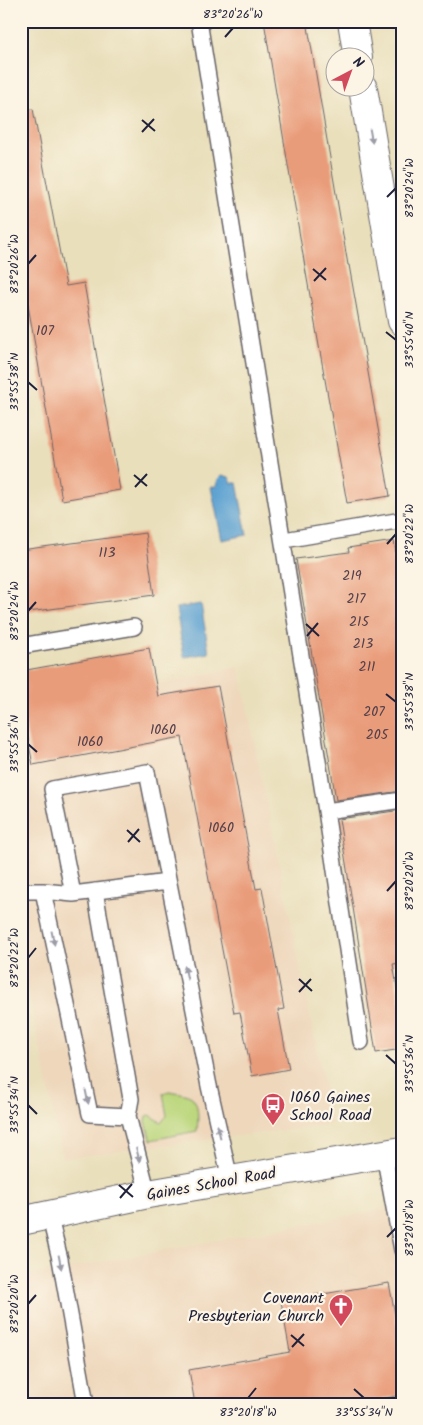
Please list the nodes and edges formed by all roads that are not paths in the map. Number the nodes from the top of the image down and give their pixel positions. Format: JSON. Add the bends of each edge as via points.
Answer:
{"nodes":[{"id":1,"x":199,"y":21,"type":"edge"},
{"id":2,"x":352,"y":21,"type":"edge"},
{"id":3,"x":356,"y":48,"type":"edge"},
{"id":4,"x":365,"y":98,"type":"edge"},
{"id":5,"x":402,"y":321,"type":"edge"},
{"id":6,"x":402,"y":520,"type":"edge"},
{"id":7,"x":284,"y":540,"type":"junction"},
{"id":8,"x":134,"y":628,"type":"dead end"},
{"id":9,"x":21,"y":646,"type":"edge"},
{"id":10,"x":402,"y":800,"type":"edge"},
{"id":11,"x":326,"y":812,"type":"junction"},
{"id":12,"x":168,"y":882,"type":"junction"},
{"id":13,"x":21,"y":891,"type":"edge"},
{"id":14,"x":43,"y":891,"type":"junction"},
{"id":15,"x":95,"y":891,"type":"junction"},
{"id":16,"x":73,"y":894,"type":"junction"},
{"id":17,"x":361,"y":1042,"type":"dead end"},
{"id":18,"x":128,"y":1116,"type":"junction"},
{"id":19,"x":393,"y":1153,"type":"edge"},
{"id":20,"x":230,"y":1179,"type":"junction"},
{"id":21,"x":148,"y":1194,"type":"junction"},
{"id":22,"x":49,"y":1214,"type":"junction"},
{"id":23,"x":21,"y":1221,"type":"edge"},
{"id":24,"x":402,"y":1250,"type":"edge"},
{"id":25,"x":86,"y":1404,"type":"edge"}],
"edges":[{"from":1,"to":7,"type":"lane"},
{"from":2,"to":3,"type":"main road"},
{"from":4,"to":5,"type":"main road","one_way":true},
{"from":6,"to":7,"type":"lane"},
{"from":7,"to":11,"type":"lane"},
{"from":8,"to":9,"type":"lane"},
{"from":10,"to":11,"type":"lane"},
{"from":11,"to":17,"type":"lane"},
{"from":12,"to":15,"type":"lane"},
{"from":12,"to":16,"type":"lane","via":[[147,772],[52,789]]},
{"from":20,"to":12,"type":"lane","one_way":true},
{"from":13,"to":14,"type":"lane"},
{"from":14,"to":16,"type":"lane"},
{"from":14,"to":18,"type":"lane","one_way":true,"via":[[90,1114]]},
{"from":15,"to":16,"type":"lane"},
{"from":15,"to":18,"type":"lane","via":[[131,1099]]},
{"from":18,"to":21,"type":"lane","one_way":true},
{"from":19,"to":20,"type":"main road","name":"Gaines School Road"},
{"from":19,"to":24,"type":"lane"},
{"from":20,"to":21,"type":"main road","name":"Gaines School Road"},
{"from":21,"to":22,"type":"main road","name":"Gaines School Road"},
{"from":22,"to":23,"type":"main road","name":"Gaines School Road"},
{"from":22,"to":25,"type":"lane","one_way":true}]}
